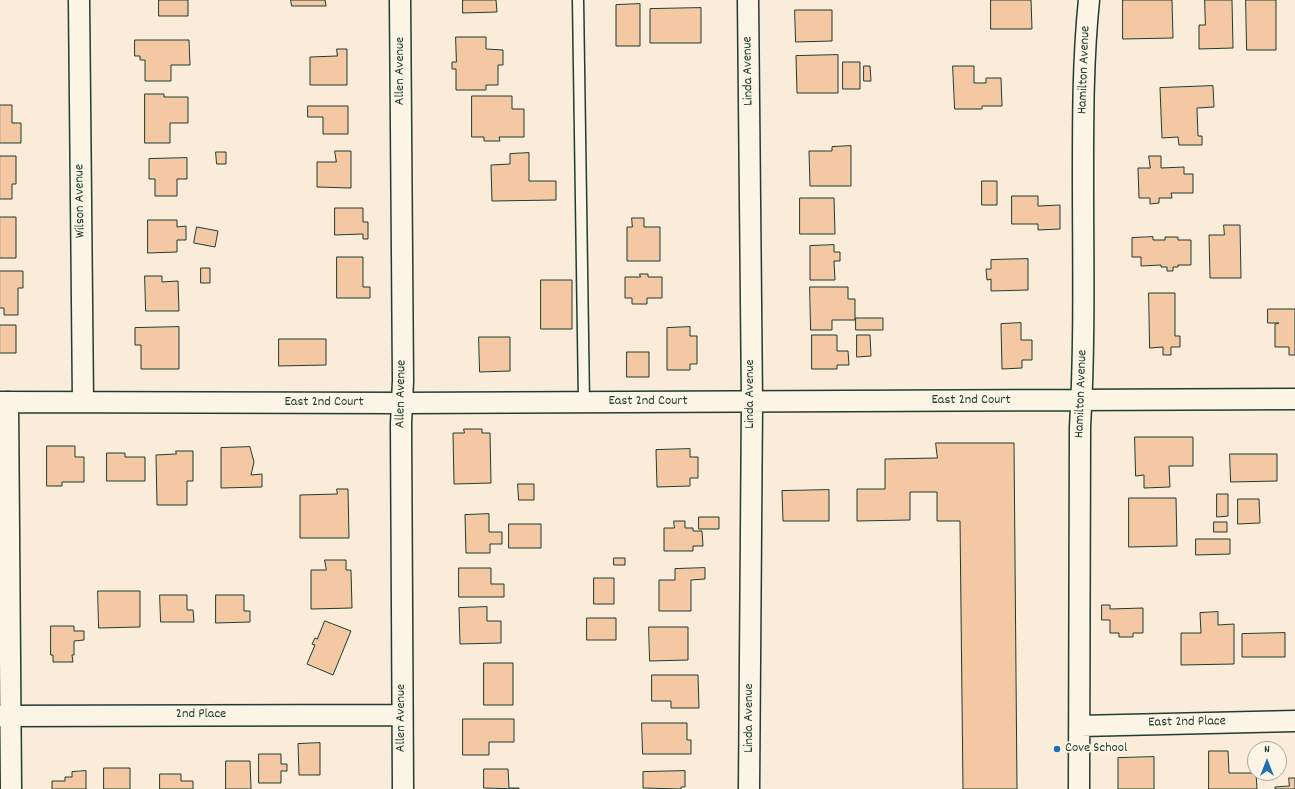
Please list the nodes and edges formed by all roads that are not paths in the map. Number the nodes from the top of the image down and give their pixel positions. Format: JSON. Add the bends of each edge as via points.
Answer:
{"nodes":[{"id":1,"x":79,"y":0,"type":"edge"},
{"id":2,"x":400,"y":0,"type":"edge"},
{"id":3,"x":578,"y":0,"type":"edge"},
{"id":4,"x":748,"y":0,"type":"edge"},
{"id":5,"x":1089,"y":0,"type":"edge"},
{"id":6,"x":1082,"y":400,"type":"junction"},
{"id":7,"x":1295,"y":400,"type":"edge"},
{"id":8,"x":4,"y":402,"type":"edge"},
{"id":9,"x":82,"y":402,"type":"junction"},
{"id":10,"x":584,"y":402,"type":"junction"},
{"id":11,"x":752,"y":402,"type":"junction"},
{"id":12,"x":402,"y":403,"type":"junction"},
{"id":13,"x":402,"y":715,"type":"junction"},
{"id":14,"x":5,"y":716,"type":"edge"},
{"id":15,"x":1295,"y":721,"type":"edge"},
{"id":16,"x":1080,"y":726,"type":"junction"},
{"id":17,"x":12,"y":789,"type":"edge"},
{"id":18,"x":403,"y":789,"type":"edge"},
{"id":19,"x":749,"y":789,"type":"edge"},
{"id":20,"x":1079,"y":789,"type":"edge"}],
"edges":[{"from":1,"to":9,"type":"street","name":"Wilson Avenue"},
{"from":2,"to":12,"type":"street","name":"Allen Avenue"},
{"from":3,"to":10,"type":"lane"},
{"from":4,"to":11,"type":"street","name":"Linda Avenue"},
{"from":5,"to":6,"type":"street","name":"Hamilton Avenue","via":[[1082,112]]},
{"from":6,"to":7,"type":"street","name":"East 2nd Court"},
{"from":6,"to":11,"type":"street","name":"East 2nd Court"},
{"from":6,"to":16,"type":"street","name":"Hamilton Avenue"},
{"from":8,"to":9,"type":"street","name":"East 2nd Court"},
{"from":8,"to":14,"type":"street"},
{"from":9,"to":12,"type":"street","name":"East 2nd Court"},
{"from":10,"to":11,"type":"street","name":"East 2nd Court"},
{"from":10,"to":12,"type":"street","name":"East 2nd Court"},
{"from":11,"to":19,"type":"street","name":"Linda Avenue"},
{"from":12,"to":13,"type":"street","name":"Allen Avenue"},
{"from":13,"to":14,"type":"street","name":"2nd Place"},
{"from":13,"to":18,"type":"street","name":"Allen Avenue"},
{"from":14,"to":17,"type":"street"},
{"from":15,"to":16,"type":"street","name":"East 2nd Place"},
{"from":16,"to":20,"type":"street","name":"Hamilton Avenue"}]}
